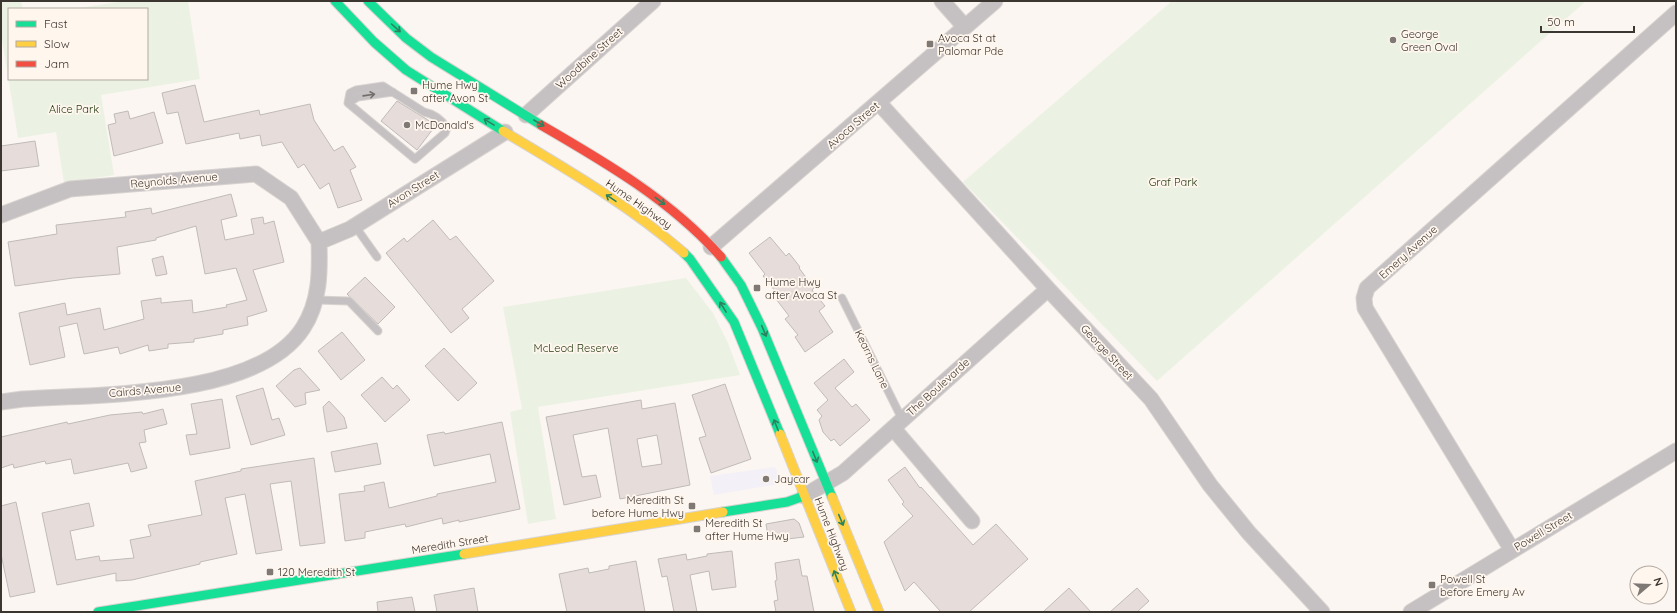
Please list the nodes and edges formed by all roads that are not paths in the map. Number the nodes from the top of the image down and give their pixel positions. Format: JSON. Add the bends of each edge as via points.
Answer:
{"nodes":[{"id":1,"x":335,"y":1,"type":"edge"},
{"id":2,"x":368,"y":1,"type":"edge"},
{"id":3,"x":653,"y":1,"type":"edge"},
{"id":4,"x":942,"y":1,"type":"edge"},
{"id":5,"x":995,"y":1,"type":"edge"},
{"id":6,"x":1676,"y":13,"type":"edge"},
{"id":7,"x":965,"y":27,"type":"junction"},
{"id":8,"x":879,"y":103,"type":"junction"},
{"id":9,"x":526,"y":115,"type":"junction"},
{"id":10,"x":505,"y":132,"type":"junction"},
{"id":11,"x":415,"y":159,"type":"joint"},
{"id":12,"x":1,"y":215,"type":"edge"},
{"id":13,"x":355,"y":226,"type":"junction"},
{"id":14,"x":319,"y":242,"type":"junction"},
{"id":15,"x":711,"y":247,"type":"junction"},
{"id":16,"x":377,"y":257,"type":"dead end"},
{"id":17,"x":1048,"y":290,"type":"junction"},
{"id":18,"x":842,"y":298,"type":"dead end"},
{"id":19,"x":315,"y":300,"type":"junction"},
{"id":20,"x":378,"y":331,"type":"dead end"},
{"id":21,"x":1,"y":402,"type":"edge"},
{"id":22,"x":897,"y":423,"type":"junction"},
{"id":23,"x":1676,"y":451,"type":"edge"},
{"id":24,"x":826,"y":484,"type":"junction"},
{"id":25,"x":804,"y":496,"type":"junction"},
{"id":26,"x":972,"y":521,"type":"dead end"},
{"id":27,"x":1512,"y":550,"type":"junction"},
{"id":28,"x":98,"y":612,"type":"edge"},
{"id":29,"x":851,"y":612,"type":"edge"},
{"id":30,"x":879,"y":612,"type":"edge"},
{"id":31,"x":1322,"y":612,"type":"edge"},
{"id":32,"x":1411,"y":612,"type":"edge"}],
"edges":[{"from":10,"to":1,"type":"main road","name":"Hume Highway","one_way":true,"via":[[402,68],[364,33]]},
{"from":2,"to":9,"type":"main road","name":"Hume Highway","one_way":true,"via":[[431,57]]},
{"from":3,"to":9,"type":"street","name":"Woodbine Street"},
{"from":4,"to":7,"type":"street"},
{"from":5,"to":7,"type":"street","name":"Avoca Street"},
{"from":6,"to":27,"type":"street","name":"Emery Avenue","via":[[1367,288],[1365,308]]},
{"from":7,"to":8,"type":"street","name":"Avoca Street"},
{"from":8,"to":15,"type":"street","name":"Avoca Street"},
{"from":8,"to":17,"type":"street","name":"George Street"},
{"from":9,"to":15,"type":"main road","name":"Hume Highway","one_way":true,"via":[[617,170],[678,215]]},
{"from":10,"to":13,"type":"street","name":"Avon Street"},
{"from":25,"to":10,"type":"main road","name":"Hume Highway","one_way":true,"via":[[734,322],[690,259],[656,229],[630,211]]},
{"from":11,"to":11,"type":"lane","one_way":true,"via":[[348,103],[350,93],[383,86],[443,122],[447,128],[445,133]]},
{"from":12,"to":14,"type":"street","name":"Reynolds Avenue","via":[[70,189],[256,174],[291,198]]},
{"from":13,"to":14,"type":"street","name":"Avon Street"},
{"from":13,"to":16,"type":"lane"},
{"from":14,"to":19,"type":"street","name":"Cairds Avenue","via":[[320,273]]},
{"from":15,"to":24,"type":"main road","name":"Hume Highway","one_way":true,"via":[[732,272],[750,303]]},
{"from":17,"to":22,"type":"street","name":"The Boulevarde"},
{"from":17,"to":31,"type":"street","name":"George Street","via":[[1151,399],[1210,485],[1249,533]]},
{"from":18,"to":22,"type":"lane","name":"Kearns Lane"},
{"from":19,"to":20,"type":"lane","via":[[349,301]]},
{"from":19,"to":21,"type":"street","name":"Cairds Avenue","via":[[303,328],[283,351],[247,370],[210,382],[170,390]]},
{"from":22,"to":24,"type":"street","name":"The Boulevarde","via":[[843,473]]},
{"from":22,"to":26,"type":"street","name":"Kearns Lane"},
{"from":23,"to":27,"type":"street","name":"Powell Street"},
{"from":24,"to":25,"type":"street","name":"The Boulevarde"},
{"from":24,"to":30,"type":"main road","name":"Hume Highway","one_way":true},
{"from":25,"to":28,"type":"main road","name":"Meredith Street","via":[[787,502]]},
{"from":29,"to":25,"type":"main road","name":"Hume Highway","one_way":true},
{"from":27,"to":32,"type":"street","name":"Powell Street"}]}
